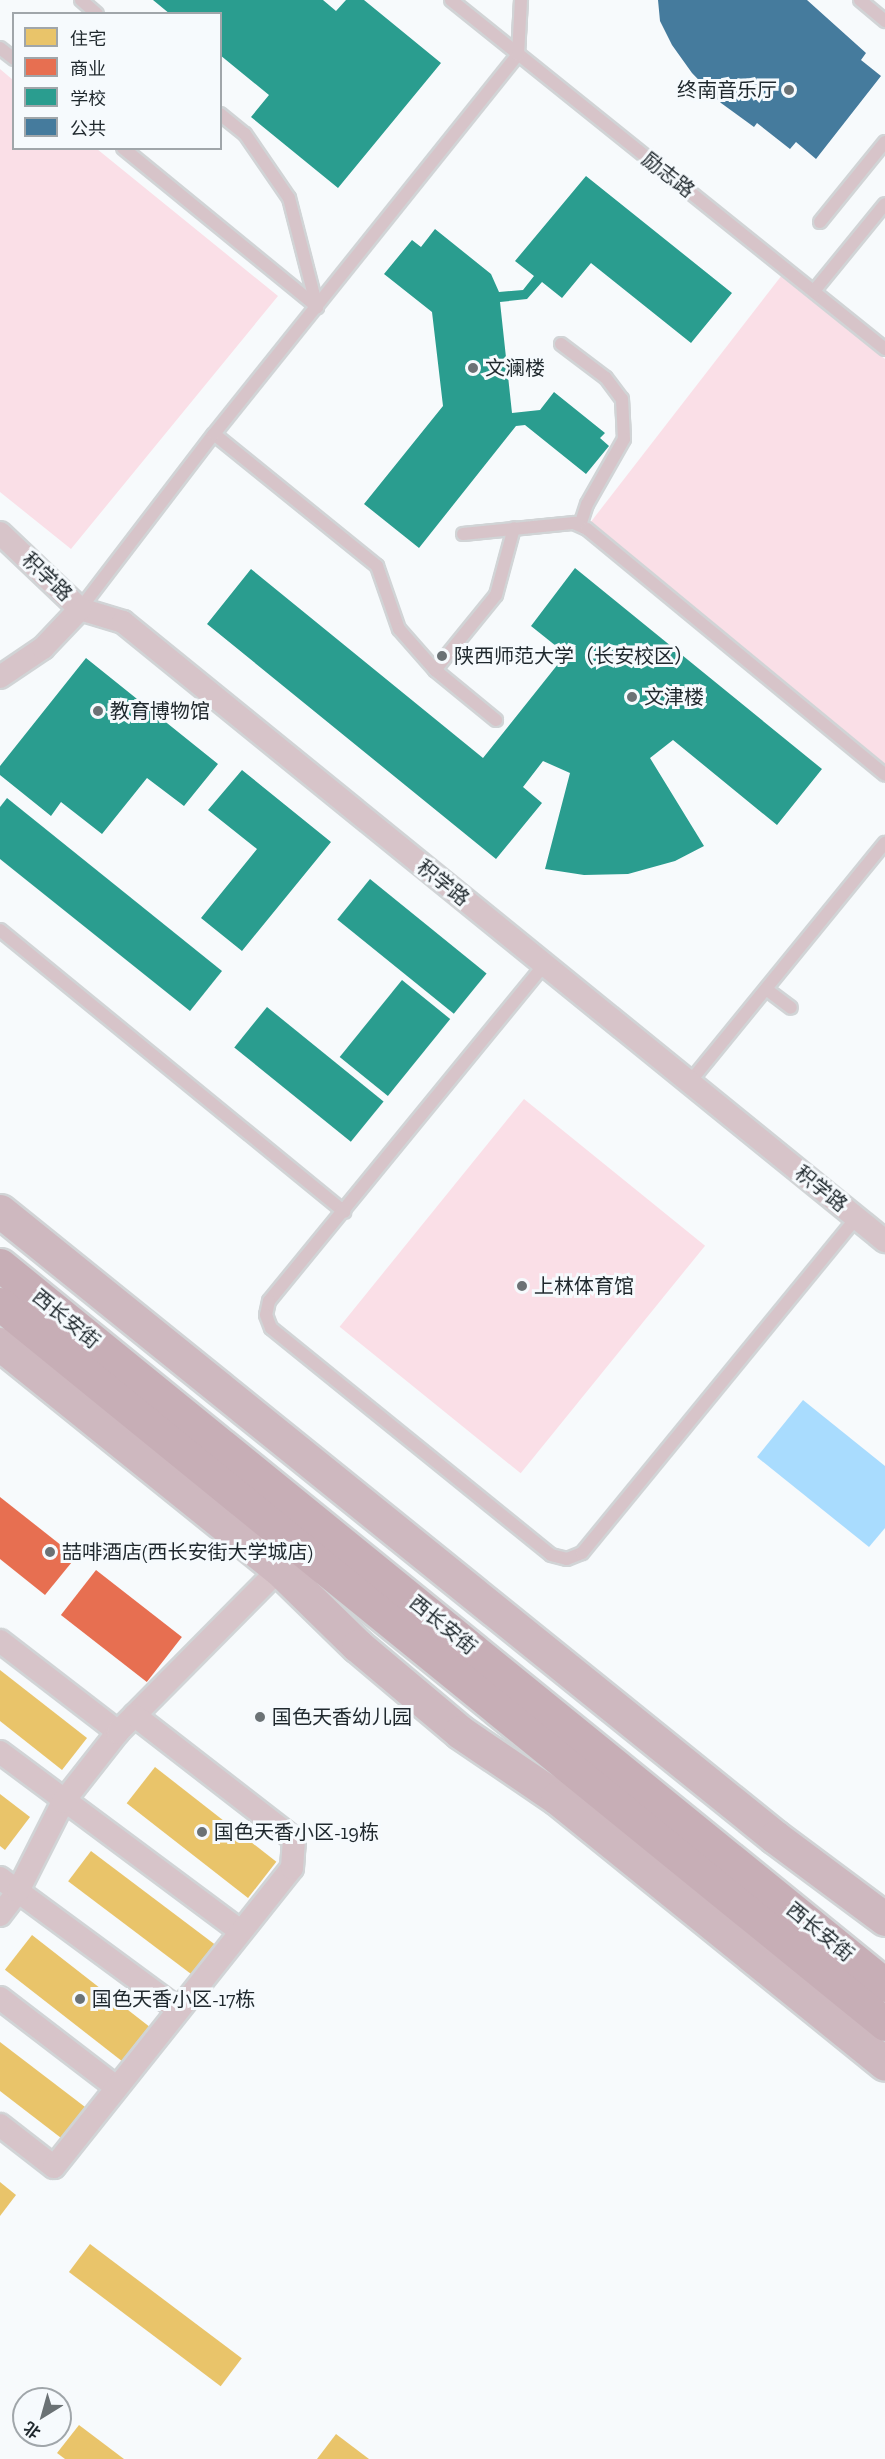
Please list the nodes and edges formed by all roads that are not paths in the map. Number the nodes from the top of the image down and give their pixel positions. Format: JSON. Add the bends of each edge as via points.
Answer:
{"nodes":[{"id":1,"x":81,"y":0,"type":"edge"},
{"id":2,"x":451,"y":0,"type":"edge"},
{"id":3,"x":521,"y":0,"type":"edge"},
{"id":4,"x":860,"y":0,"type":"edge"},
{"id":5,"x":96,"y":12,"type":"edge"},
{"id":6,"x":885,"y":21,"type":"edge"},
{"id":7,"x":0,"y":48,"type":"edge"},
{"id":8,"x":518,"y":55,"type":"junction"},
{"id":9,"x":12,"y":57,"type":"edge"},
{"id":10,"x":222,"y":116,"type":"edge"},
{"id":11,"x":885,"y":142,"type":"edge"},
{"id":12,"x":125,"y":150,"type":"edge"},
{"id":13,"x":885,"y":204,"type":"edge"},
{"id":14,"x":820,"y":222,"type":"dead end"},
{"id":15,"x":814,"y":291,"type":"junction"},
{"id":16,"x":316,"y":308,"type":"junction"},
{"id":17,"x":561,"y":344,"type":"dead end"},
{"id":18,"x":885,"y":349,"type":"edge"},
{"id":19,"x":214,"y":434,"type":"junction"},
{"id":20,"x":580,"y":525,"type":"junction"},
{"id":21,"x":514,"y":528,"type":"junction"},
{"id":22,"x":0,"y":533,"type":"edge"},
{"id":23,"x":463,"y":534,"type":"dead end"},
{"id":24,"x":80,"y":609,"type":"junction"},
{"id":25,"x":435,"y":670,"type":"junction"},
{"id":26,"x":0,"y":677,"type":"edge"},
{"id":27,"x":496,"y":720,"type":"dead end"},
{"id":28,"x":885,"y":775,"type":"edge"},
{"id":29,"x":885,"y":843,"type":"edge"},
{"id":30,"x":0,"y":930,"type":"edge"},
{"id":31,"x":544,"y":965,"type":"junction"},
{"id":32,"x":766,"y":989,"type":"junction"},
{"id":33,"x":791,"y":1008,"type":"dead end"},
{"id":34,"x":689,"y":1083,"type":"junction"},
{"id":35,"x":0,"y":1211,"type":"edge"},
{"id":36,"x":344,"y":1212,"type":"junction"},
{"id":37,"x":856,"y":1218,"type":"junction"},
{"id":38,"x":885,"y":1241,"type":"edge"},
{"id":39,"x":0,"y":1265,"type":"edge"},
{"id":40,"x":0,"y":1304,"type":"edge"},
{"id":41,"x":0,"y":1344,"type":"edge"},
{"id":42,"x":289,"y":1558,"type":"junction"},
{"id":43,"x":0,"y":1641,"type":"edge"},
{"id":44,"x":134,"y":1715,"type":"junction"},
{"id":45,"x":118,"y":1732,"type":"junction"},
{"id":46,"x":0,"y":1752,"type":"edge"},
{"id":47,"x":63,"y":1802,"type":"junction"},
{"id":48,"x":9,"y":1884,"type":"edge"},
{"id":49,"x":0,"y":1915,"type":"edge"},
{"id":50,"x":885,"y":1919,"type":"edge"},
{"id":51,"x":240,"y":1931,"type":"junction"},
{"id":52,"x":885,"y":1986,"type":"edge"},
{"id":53,"x":0,"y":1998,"type":"edge"},
{"id":54,"x":178,"y":2009,"type":"junction"},
{"id":55,"x":885,"y":2024,"type":"edge"},
{"id":56,"x":885,"y":2064,"type":"edge"},
{"id":57,"x":116,"y":2087,"type":"junction"},
{"id":58,"x":0,"y":2125,"type":"edge"}],
"edges":[{"from":1,"to":5,"type":"lane"},
{"from":2,"to":8,"type":"lane","name":"励志路"},
{"from":3,"to":8,"type":"lane"},
{"from":4,"to":6,"type":"lane"},
{"from":7,"to":9,"type":"lane"},
{"from":8,"to":15,"type":"lane","name":"励志路"},
{"from":8,"to":16,"type":"lane"},
{"from":10,"to":16,"type":"lane","via":[[245,134],[290,198]]},
{"from":11,"to":14,"type":"lane"},
{"from":12,"to":16,"type":"lane"},
{"from":13,"to":15,"type":"lane"},
{"from":15,"to":18,"type":"lane","name":"励志路"},
{"from":16,"to":19,"type":"lane"},
{"from":17,"to":20,"type":"lane","via":[[606,378],[622,399],[624,438],[587,504]]},
{"from":19,"to":24,"type":"lane"},
{"from":19,"to":25,"type":"lane","via":[[377,566],[399,629]]},
{"from":20,"to":21,"type":"lane"},
{"from":20,"to":28,"type":"lane"},
{"from":21,"to":23,"type":"lane"},
{"from":21,"to":25,"type":"lane","via":[[496,595]]},
{"from":22,"to":24,"type":"street","name":"积学路"},
{"from":24,"to":26,"type":"street","via":[[43,648]]},
{"from":24,"to":31,"type":"street","name":"积学路","via":[[123,622]]},
{"from":25,"to":27,"type":"lane"},
{"from":29,"to":32,"type":"lane"},
{"from":30,"to":36,"type":"lane"},
{"from":31,"to":34,"type":"street","name":"积学路"},
{"from":31,"to":36,"type":"lane"},
{"from":32,"to":33,"type":"lane"},
{"from":32,"to":34,"type":"lane"},
{"from":34,"to":37,"type":"street","name":"积学路"},
{"from":35,"to":50,"type":"main road","via":[[775,1837]]},
{"from":36,"to":37,"type":"lane","via":[[269,1301],[266,1315],[271,1328],[551,1555],[567,1559],[582,1553]]},
{"from":37,"to":38,"type":"street","name":"积学路"},
{"from":39,"to":52,"type":"main road","name":"西长安街"},
{"from":40,"to":42,"type":"main road","name":"西长安街"},
{"from":41,"to":42,"type":"main road"},
{"from":42,"to":44,"type":"street"},
{"from":42,"to":55,"type":"main road","name":"西长安街"},
{"from":42,"to":56,"type":"main road","via":[[358,1646],[460,1732],[557,1798]]},
{"from":43,"to":45,"type":"street"},
{"from":44,"to":45,"type":"street"},
{"from":44,"to":51,"type":"street","via":[[294,1839],[292,1868]]},
{"from":45,"to":47,"type":"street"},
{"from":46,"to":47,"type":"street"},
{"from":47,"to":48,"type":"street"},
{"from":47,"to":51,"type":"street"},
{"from":48,"to":49,"type":"street"},
{"from":48,"to":54,"type":"street"},
{"from":51,"to":54,"type":"street"},
{"from":53,"to":57,"type":"street"},
{"from":54,"to":57,"type":"street"},
{"from":57,"to":58,"type":"street","via":[[54,2167]]}]}
